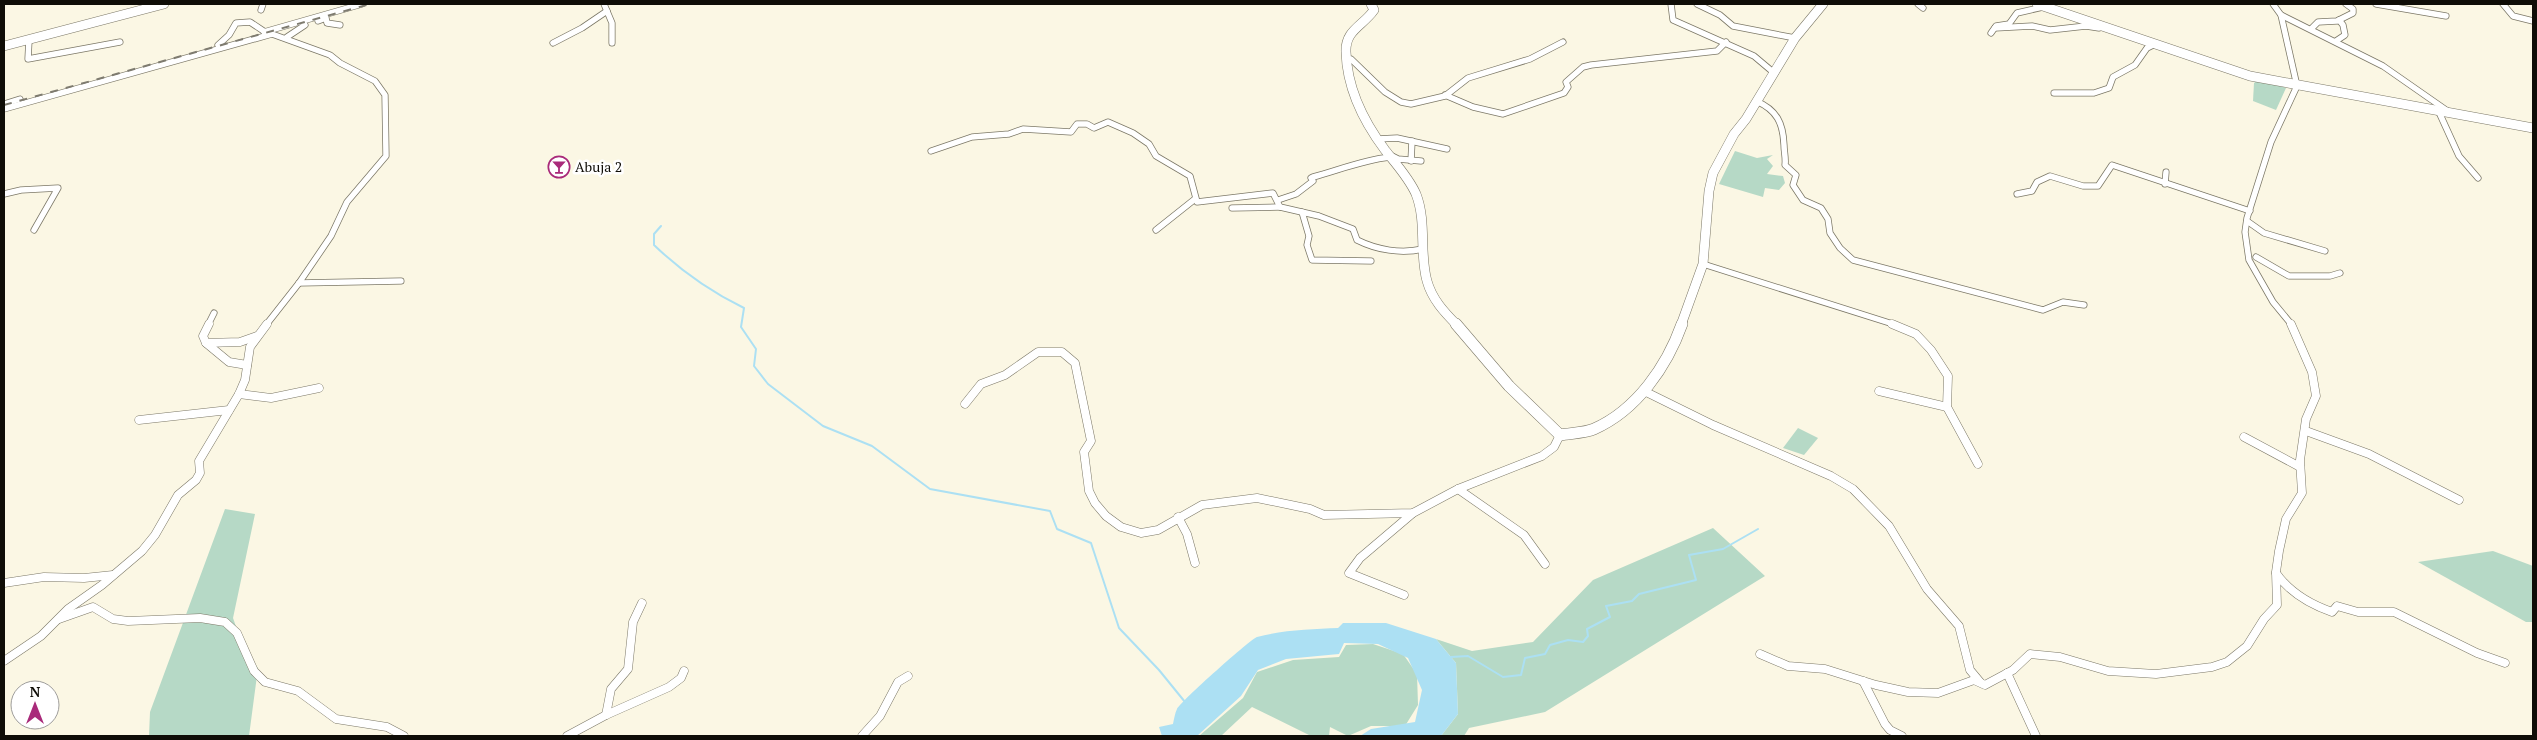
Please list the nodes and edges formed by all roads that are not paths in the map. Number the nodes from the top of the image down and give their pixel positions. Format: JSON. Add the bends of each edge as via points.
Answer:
{"nodes":[{"id":1,"x":164,"y":4,"type":"edge"},
{"id":2,"x":362,"y":4,"type":"edge"},
{"id":3,"x":604,"y":4,"type":"edge"},
{"id":4,"x":1371,"y":4,"type":"edge"},
{"id":5,"x":1671,"y":4,"type":"edge"},
{"id":6,"x":1697,"y":4,"type":"edge"},
{"id":7,"x":1823,"y":4,"type":"edge"},
{"id":8,"x":1918,"y":4,"type":"edge"},
{"id":9,"x":2273,"y":4,"type":"edge"},
{"id":10,"x":2346,"y":4,"type":"edge"},
{"id":11,"x":2376,"y":4,"type":"edge"},
{"id":12,"x":2503,"y":4,"type":"edge"},
{"id":13,"x":2041,"y":5,"type":"edge"},
{"id":14,"x":142,"y":6,"type":"edge"},
{"id":15,"x":1923,"y":8,"type":"dead end"},
{"id":16,"x":607,"y":11,"type":"junction"},
{"id":17,"x":2280,"y":15,"type":"junction"},
{"id":18,"x":2446,"y":16,"type":"dead end"},
{"id":19,"x":2339,"y":20,"type":"junction"},
{"id":20,"x":2533,"y":21,"type":"edge"},
{"id":21,"x":340,"y":25,"type":"dead end"},
{"id":22,"x":2099,"y":28,"type":"dead end"},
{"id":23,"x":2311,"y":29,"type":"junction"},
{"id":24,"x":265,"y":32,"type":"junction"},
{"id":25,"x":287,"y":37,"type":"junction"},
{"id":26,"x":1795,"y":38,"type":"junction"},
{"id":27,"x":29,"y":40,"type":"junction"},
{"id":28,"x":2336,"y":41,"type":"junction"},
{"id":29,"x":120,"y":42,"type":"dead end"},
{"id":30,"x":1563,"y":42,"type":"dead end"},
{"id":31,"x":1726,"y":42,"type":"junction"},
{"id":32,"x":553,"y":43,"type":"dead end"},
{"id":33,"x":612,"y":43,"type":"dead end"},
{"id":34,"x":218,"y":45,"type":"junction"},
{"id":35,"x":2153,"y":45,"type":"junction"},
{"id":36,"x":4,"y":46,"type":"edge"},
{"id":37,"x":1346,"y":60,"type":"junction"},
{"id":38,"x":1773,"y":72,"type":"junction"},
{"id":39,"x":2297,"y":86,"type":"junction"},
{"id":40,"x":2054,"y":94,"type":"dead end"},
{"id":41,"x":1445,"y":95,"type":"junction"},
{"id":42,"x":1756,"y":101,"type":"junction"},
{"id":43,"x":4,"y":104,"type":"edge"},
{"id":44,"x":4,"y":109,"type":"edge"},
{"id":45,"x":2438,"y":110,"type":"junction"},
{"id":46,"x":2449,"y":112,"type":"junction"},
{"id":47,"x":2533,"y":128,"type":"edge"},
{"id":48,"x":1378,"y":139,"type":"junction"},
{"id":49,"x":1412,"y":141,"type":"junction"},
{"id":50,"x":1447,"y":149,"type":"dead end"},
{"id":51,"x":931,"y":152,"type":"dead end"},
{"id":52,"x":1389,"y":155,"type":"junction"},
{"id":53,"x":1411,"y":161,"type":"junction"},
{"id":54,"x":1421,"y":161,"type":"dead end"},
{"id":55,"x":2166,"y":172,"type":"dead end"},
{"id":56,"x":2478,"y":178,"type":"dead end"},
{"id":57,"x":2165,"y":184,"type":"junction"},
{"id":58,"x":4,"y":194,"type":"edge"},
{"id":59,"x":2017,"y":194,"type":"dead end"},
{"id":60,"x":1195,"y":199,"type":"junction"},
{"id":61,"x":1279,"y":203,"type":"junction"},
{"id":62,"x":1232,"y":208,"type":"dead end"},
{"id":63,"x":2250,"y":211,"type":"junction"},
{"id":64,"x":1302,"y":212,"type":"junction"},
{"id":65,"x":2250,"y":224,"type":"junction"},
{"id":66,"x":34,"y":230,"type":"dead end"},
{"id":67,"x":1156,"y":230,"type":"dead end"},
{"id":68,"x":2247,"y":244,"type":"junction"},
{"id":69,"x":1423,"y":249,"type":"junction"},
{"id":70,"x":2325,"y":251,"type":"dead end"},
{"id":71,"x":2256,"y":257,"type":"junction"},
{"id":72,"x":1371,"y":261,"type":"dead end"},
{"id":73,"x":1703,"y":264,"type":"junction"},
{"id":74,"x":2254,"y":270,"type":"junction"},
{"id":75,"x":2340,"y":273,"type":"dead end"},
{"id":76,"x":401,"y":281,"type":"dead end"},
{"id":77,"x":298,"y":282,"type":"junction"},
{"id":78,"x":2084,"y":305,"type":"dead end"},
{"id":79,"x":214,"y":313,"type":"dead end"},
{"id":80,"x":257,"y":336,"type":"junction"},
{"id":81,"x":240,"y":342,"type":"junction"},
{"id":82,"x":206,"y":343,"type":"junction"},
{"id":83,"x":250,"y":347,"type":"junction"},
{"id":84,"x":247,"y":365,"type":"junction"},
{"id":85,"x":319,"y":388,"type":"dead end"},
{"id":86,"x":1879,"y":391,"type":"dead end"},
{"id":87,"x":1644,"y":392,"type":"junction"},
{"id":88,"x":239,"y":394,"type":"junction"},
{"id":89,"x":965,"y":404,"type":"dead end"},
{"id":90,"x":1948,"y":407,"type":"junction"},
{"id":91,"x":229,"y":410,"type":"junction"},
{"id":92,"x":139,"y":420,"type":"dead end"},
{"id":93,"x":2306,"y":431,"type":"junction"},
{"id":94,"x":1560,"y":435,"type":"junction"},
{"id":95,"x":2244,"y":437,"type":"dead end"},
{"id":96,"x":1978,"y":464,"type":"dead end"},
{"id":97,"x":2300,"y":467,"type":"junction"},
{"id":98,"x":1458,"y":489,"type":"junction"},
{"id":99,"x":2459,"y":500,"type":"dead end"},
{"id":100,"x":1413,"y":513,"type":"junction"},
{"id":101,"x":1178,"y":517,"type":"junction"},
{"id":102,"x":1196,"y":563,"type":"dead end"},
{"id":103,"x":1546,"y":564,"type":"dead end"},
{"id":104,"x":2276,"y":572,"type":"junction"},
{"id":105,"x":113,"y":575,"type":"junction"},
{"id":106,"x":4,"y":583,"type":"edge"},
{"id":107,"x":1404,"y":595,"type":"dead end"},
{"id":108,"x":642,"y":603,"type":"dead end"},
{"id":109,"x":59,"y":619,"type":"junction"},
{"id":110,"x":1760,"y":654,"type":"dead end"},
{"id":111,"x":4,"y":661,"type":"edge"},
{"id":112,"x":2505,"y":663,"type":"dead end"},
{"id":113,"x":684,"y":671,"type":"dead end"},
{"id":114,"x":2007,"y":673,"type":"junction"},
{"id":115,"x":908,"y":676,"type":"dead end"},
{"id":116,"x":1863,"y":681,"type":"junction"},
{"id":117,"x":1985,"y":684,"type":"junction"},
{"id":118,"x":606,"y":716,"type":"junction"},
{"id":119,"x":404,"y":736,"type":"edge"},
{"id":120,"x":567,"y":736,"type":"edge"},
{"id":121,"x":862,"y":736,"type":"edge"},
{"id":122,"x":1902,"y":736,"type":"edge"},
{"id":123,"x":2036,"y":736,"type":"edge"}],
"edges":[{"from":1,"to":14,"type":"main road"},
{"from":2,"to":24,"type":"street"},
{"from":3,"to":16,"type":"street"},
{"from":4,"to":37,"type":"main road","via":[[1374,10],[1371,15],[1348,36]]},
{"from":5,"to":31,"type":"street","via":[[1673,20]]},
{"from":6,"to":26,"type":"street","via":[[1720,15],[1733,26]]},
{"from":7,"to":26,"type":"main road"},
{"from":8,"to":15,"type":"street"},
{"from":9,"to":17,"type":"street"},
{"from":10,"to":19,"type":"street","via":[[2353,13]]},
{"from":11,"to":18,"type":"street"},
{"from":12,"to":20,"type":"street","via":[[2513,16]]},
{"from":13,"to":22,"type":"street","via":[[2017,13],[2010,24],[2002,24],[1993,30],[2032,26],[2050,30],[2086,26]]},
{"from":13,"to":35,"type":"main road"},
{"from":14,"to":27,"type":"main road"},
{"from":16,"to":32,"type":"street"},
{"from":16,"to":33,"type":"street","via":[[612,23]]},
{"from":17,"to":23,"type":"street"},
{"from":17,"to":39,"type":"street"},
{"from":19,"to":23,"type":"street","via":[[2318,22]]},
{"from":19,"to":28,"type":"street","via":[[2345,35]]},
{"from":21,"to":25,"type":"street","via":[[326,23],[326,18],[299,27]]},
{"from":23,"to":28,"type":"street"},
{"from":24,"to":34,"type":"street"},
{"from":24,"to":34,"type":"street","via":[[250,22],[236,23]]},
{"from":25,"to":44,"type":"street","via":[[272,34]]},
{"from":25,"to":77,"type":"street","via":[[330,55],[375,81],[385,95],[386,156],[347,202],[331,236]]},
{"from":26,"to":38,"type":"main road"},
{"from":27,"to":29,"type":"street","via":[[28,59]]},
{"from":27,"to":36,"type":"main road"},
{"from":28,"to":46,"type":"street","via":[[2383,66]]},
{"from":30,"to":41,"type":"street","via":[[1551,52],[1468,78]]},
{"from":31,"to":38,"type":"street","via":[[1754,56]]},
{"from":31,"to":41,"type":"street","via":[[1716,51],[1583,67],[1566,82],[1568,87],[1564,93],[1507,114]]},
{"from":34,"to":43,"type":"street"},
{"from":35,"to":39,"type":"main road","via":[[2250,76]]},
{"from":35,"to":40,"type":"street","via":[[2135,65],[2114,77],[2110,88],[2094,93]]},
{"from":37,"to":41,"type":"street","via":[[1351,59],[1370,79],[1405,104],[1421,103]]},
{"from":37,"to":48,"type":"main road","via":[[1359,110]]},
{"from":38,"to":42,"type":"main road"},
{"from":39,"to":45,"type":"main road"},
{"from":39,"to":63,"type":"street","via":[[2271,142]]},
{"from":42,"to":73,"type":"main road","via":[[1713,173]]},
{"from":42,"to":78,"type":"street","via":[[1766,104],[1780,119],[1785,134],[1785,165],[1796,176],[1793,186],[1802,200],[1821,208],[1828,219],[1830,233],[1854,260],[2043,310],[2063,302]]},
{"from":45,"to":46,"type":"main road"},
{"from":45,"to":56,"type":"street","via":[[2459,156]]},
{"from":46,"to":47,"type":"main road"},
{"from":48,"to":49,"type":"street"},
{"from":48,"to":52,"type":"main road"},
{"from":49,"to":50,"type":"street"},
{"from":49,"to":53,"type":"street"},
{"from":51,"to":60,"type":"street","via":[[972,137],[1034,128],[1071,132],[1077,124],[1094,128],[1108,122],[1133,132],[1149,144],[1156,156],[1190,176]]},
{"from":52,"to":53,"type":"street"},
{"from":52,"to":61,"type":"street","via":[[1313,177],[1306,188],[1293,196],[1282,197]]},
{"from":52,"to":69,"type":"main road","via":[[1417,196],[1422,211]]},
{"from":53,"to":54,"type":"street"},
{"from":55,"to":57,"type":"street"},
{"from":57,"to":59,"type":"street","via":[[2112,165],[2098,186],[2083,186],[2050,176],[2037,182],[2032,191]]},
{"from":57,"to":63,"type":"street"},
{"from":58,"to":66,"type":"street","via":[[58,188]]},
{"from":60,"to":61,"type":"street","via":[[1197,202],[1273,194]]},
{"from":60,"to":67,"type":"street"},
{"from":61,"to":62,"type":"street"},
{"from":61,"to":64,"type":"street"},
{"from":63,"to":65,"type":"street"},
{"from":64,"to":69,"type":"street","via":[[1353,229],[1357,240],[1364,244],[1402,253]]},
{"from":64,"to":72,"type":"street","via":[[1312,260]]},
{"from":65,"to":68,"type":"street"},
{"from":65,"to":70,"type":"street","via":[[2264,233]]},
{"from":68,"to":71,"type":"street"},
{"from":68,"to":74,"type":"street"},
{"from":69,"to":94,"type":"main road","via":[[1428,283],[1446,316],[1503,381]]},
{"from":71,"to":74,"type":"street"},
{"from":71,"to":75,"type":"street","via":[[2289,276]]},
{"from":73,"to":87,"type":"main road","via":[[1674,348]]},
{"from":73,"to":90,"type":"street","via":[[1898,325],[1916,334],[1948,376]]},
{"from":74,"to":93,"type":"street","via":[[2273,302],[2293,326],[2312,372],[2316,396],[2306,418]]},
{"from":76,"to":77,"type":"street"},
{"from":77,"to":80,"type":"street"},
{"from":79,"to":82,"type":"street","via":[[203,336]]},
{"from":80,"to":81,"type":"street"},
{"from":80,"to":83,"type":"street"},
{"from":81,"to":82,"type":"street"},
{"from":81,"to":83,"type":"street"},
{"from":82,"to":84,"type":"street","via":[[224,360],[236,366]]},
{"from":83,"to":84,"type":"street"},
{"from":84,"to":88,"type":"street"},
{"from":85,"to":88,"type":"street","via":[[271,398]]},
{"from":86,"to":90,"type":"street"},
{"from":87,"to":94,"type":"main road","via":[[1594,429]]},
{"from":87,"to":117,"type":"street","via":[[1831,476],[1853,489],[1889,526],[1927,589],[1959,626],[1969,671]]},
{"from":88,"to":91,"type":"street"},
{"from":89,"to":101,"type":"street","via":[[981,384],[1005,375],[1024,358],[1038,352],[1062,352],[1075,363],[1091,441],[1084,452],[1089,491],[1095,503],[1121,527],[1141,533],[1158,530]]},
{"from":90,"to":96,"type":"street"},
{"from":91,"to":92,"type":"street"},
{"from":91,"to":105,"type":"street","via":[[199,462],[200,473],[196,480],[178,495],[145,548]]},
{"from":93,"to":97,"type":"street"},
{"from":93,"to":99,"type":"street","via":[[2360,450]]},
{"from":94,"to":98,"type":"street","via":[[1554,447],[1542,456]]},
{"from":95,"to":97,"type":"street"},
{"from":97,"to":104,"type":"street","via":[[2302,493],[2286,518]]},
{"from":98,"to":100,"type":"street"},
{"from":98,"to":103,"type":"street","via":[[1524,535]]},
{"from":100,"to":101,"type":"street","via":[[1324,516],[1310,508],[1257,498],[1202,506]]},
{"from":100,"to":107,"type":"street","via":[[1360,558],[1350,574]]},
{"from":101,"to":102,"type":"street"},
{"from":104,"to":112,"type":"street","via":[[2291,593],[2321,609],[2332,612],[2337,606],[2358,612],[2394,612],[2470,650]]},
{"from":104,"to":114,"type":"street","via":[[2275,608],[2266,616],[2249,645],[2222,664],[2168,673],[2118,673],[2038,653],[2026,656]]},
{"from":105,"to":106,"type":"street","via":[[44,577]]},
{"from":105,"to":109,"type":"street"},
{"from":108,"to":118,"type":"street","via":[[633,622],[628,669],[611,689]]},
{"from":109,"to":111,"type":"street","via":[[42,636]]},
{"from":109,"to":119,"type":"street","via":[[93,607],[114,619],[128,621],[200,618],[225,622],[237,632],[254,670],[265,682],[298,690],[336,719],[388,727]]},
{"from":110,"to":116,"type":"street","via":[[1788,666],[1826,669]]},
{"from":113,"to":118,"type":"street","via":[[669,688]]},
{"from":114,"to":117,"type":"street"},
{"from":114,"to":123,"type":"street"},
{"from":115,"to":121,"type":"street","via":[[898,682],[880,716]]},
{"from":116,"to":117,"type":"street","via":[[1908,692],[1928,693],[1948,691],[1974,680]]},
{"from":116,"to":122,"type":"street","via":[[1890,730]]},
{"from":118,"to":120,"type":"street"}]}
